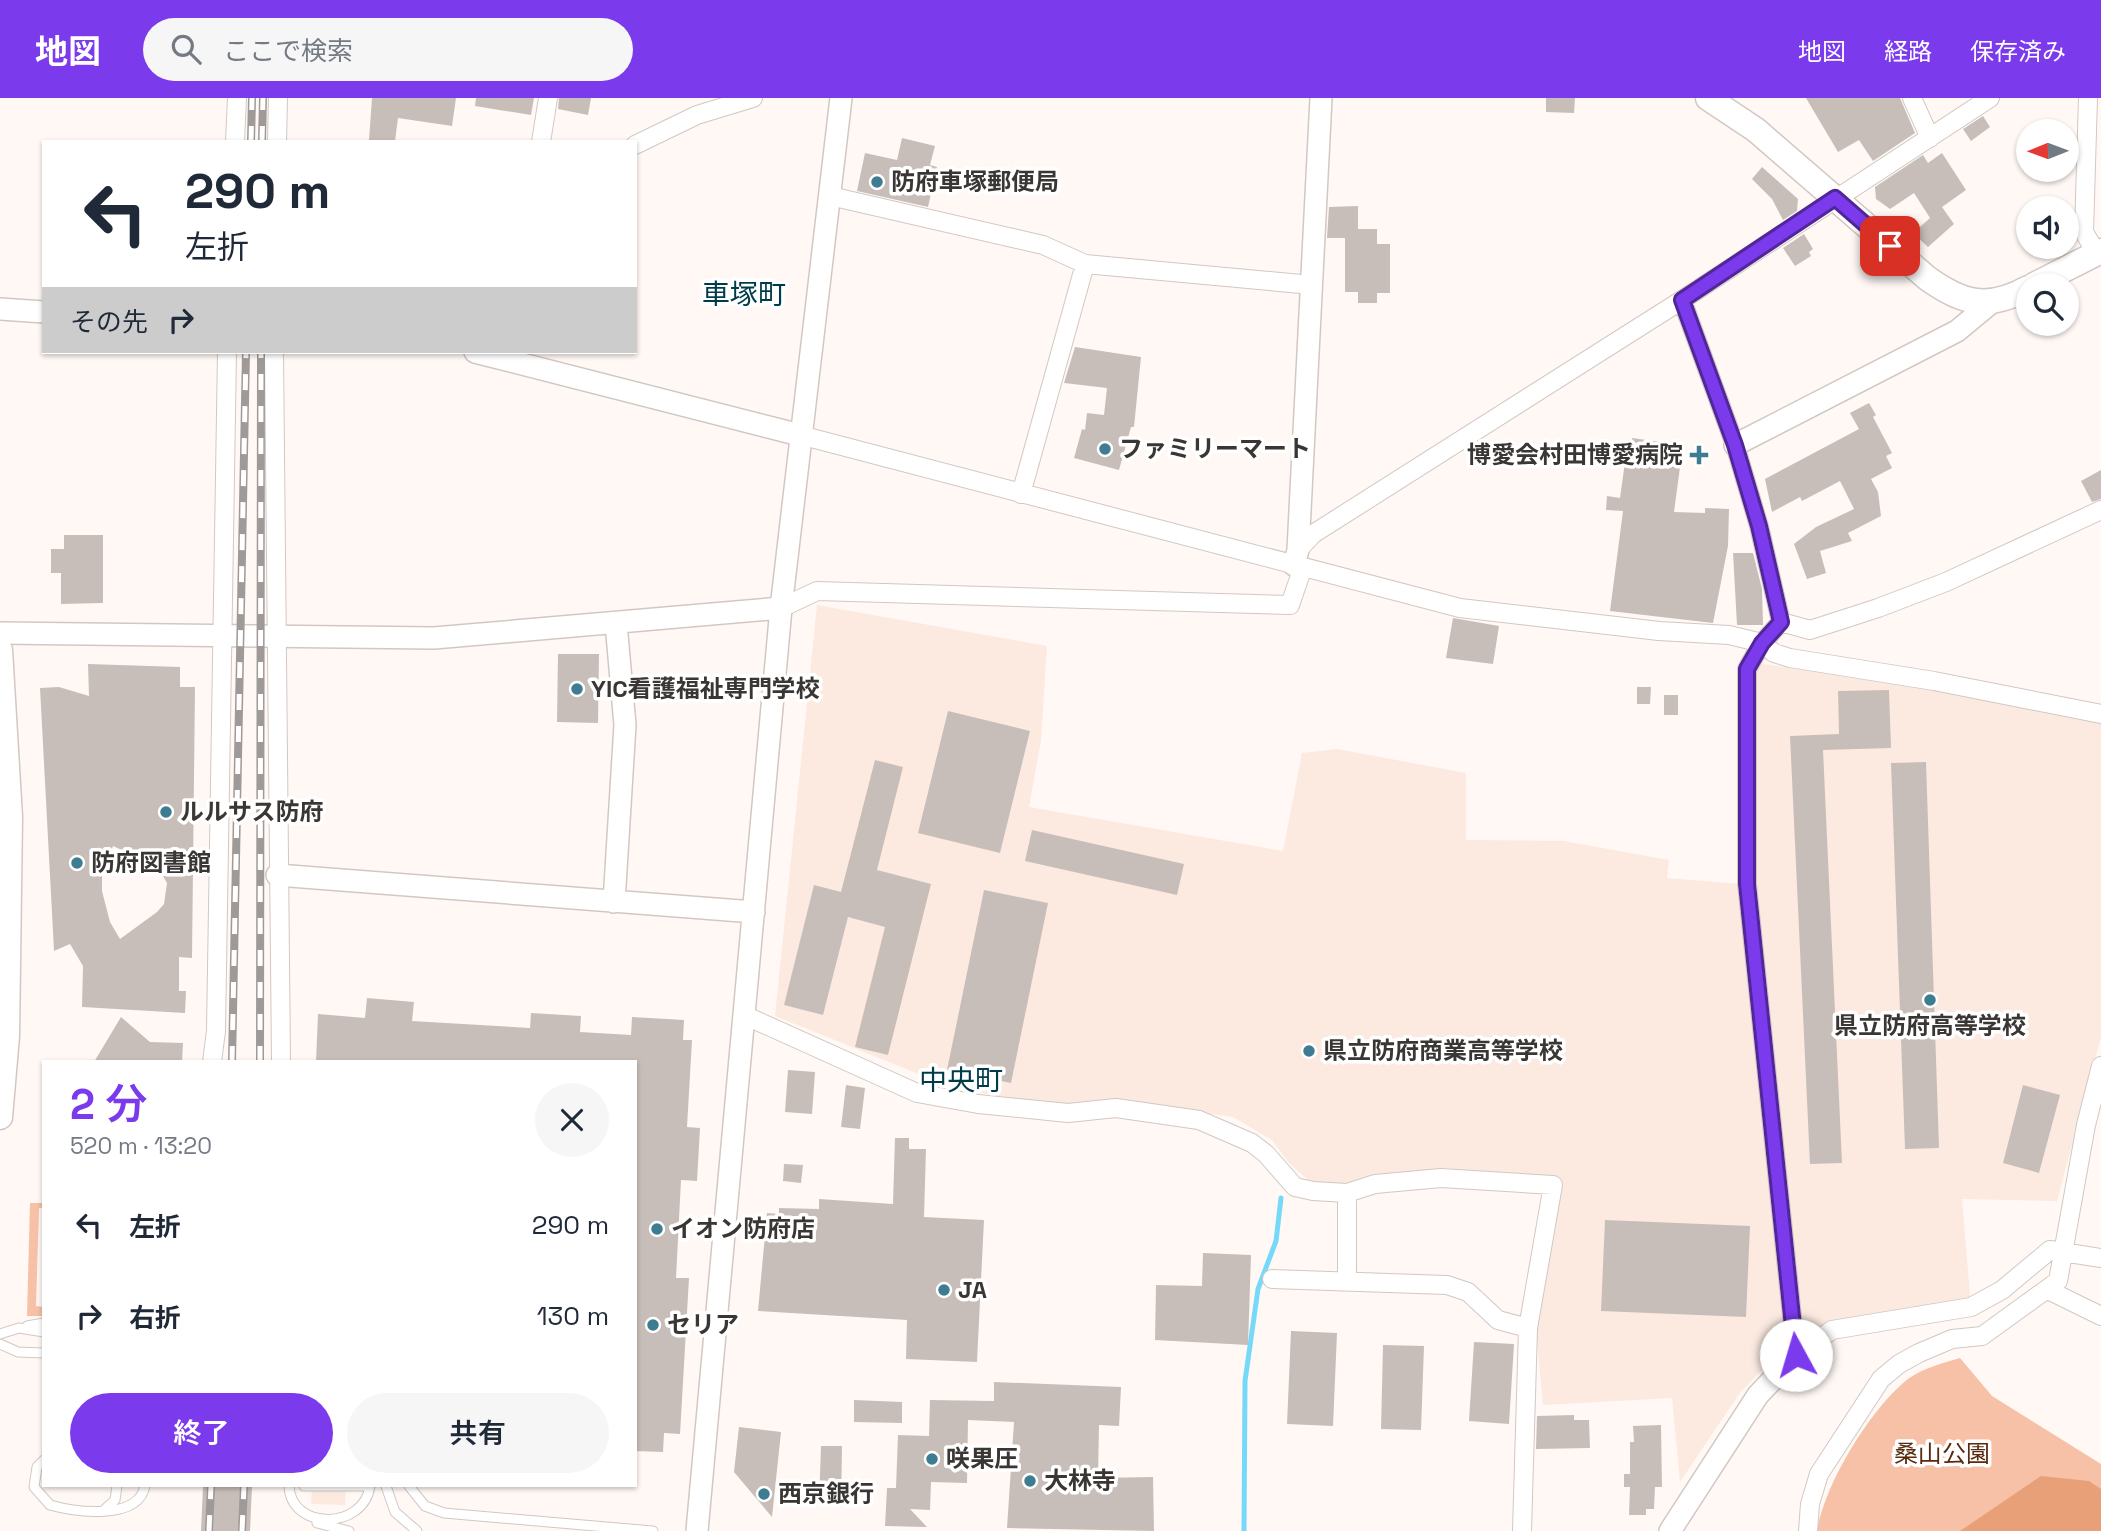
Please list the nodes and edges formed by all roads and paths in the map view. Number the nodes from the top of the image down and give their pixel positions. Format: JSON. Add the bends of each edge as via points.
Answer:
{"nodes":[{"id":1,"x":237,"y":98,"type":"edge"},
{"id":2,"x":278,"y":98,"type":"edge"},
{"id":3,"x":548,"y":98,"type":"edge"},
{"id":4,"x":753,"y":98,"type":"edge"},
{"id":5,"x":841,"y":98,"type":"edge"},
{"id":6,"x":1321,"y":98,"type":"edge"},
{"id":7,"x":1708,"y":98,"type":"edge"},
{"id":8,"x":1912,"y":98,"type":"edge"},
{"id":9,"x":1990,"y":98,"type":"edge"},
{"id":10,"x":2088,"y":98,"type":"edge"},
{"id":11,"x":1930,"y":138,"type":"junction"},
{"id":12,"x":235,"y":140,"type":"edge"},
{"id":13,"x":277,"y":140,"type":"edge"},
{"id":14,"x":541,"y":140,"type":"edge"},
{"id":15,"x":637,"y":144,"type":"edge"},
{"id":16,"x":830,"y":196,"type":"junction"},
{"id":17,"x":1835,"y":198,"type":"junction"},
{"id":18,"x":2098,"y":252,"type":"edge"},
{"id":19,"x":1085,"y":264,"type":"junction"},
{"id":20,"x":2057,"y":273,"type":"edge"},
{"id":21,"x":1312,"y":285,"type":"junction"},
{"id":22,"x":2016,"y":295,"type":"edge"},
{"id":23,"x":1682,"y":300,"type":"junction"},
{"id":24,"x":1992,"y":302,"type":"junction"},
{"id":25,"x":0,"y":309,"type":"edge"},
{"id":26,"x":42,"y":312,"type":"edge"},
{"id":27,"x":227,"y":354,"type":"edge"},
{"id":28,"x":274,"y":354,"type":"edge"},
{"id":29,"x":483,"y":354,"type":"edge"},
{"id":30,"x":800,"y":435,"type":"junction"},
{"id":31,"x":1735,"y":445,"type":"junction"},
{"id":32,"x":1021,"y":494,"type":"junction"},
{"id":33,"x":2101,"y":510,"type":"edge"},
{"id":34,"x":1299,"y":561,"type":"junction"},
{"id":35,"x":781,"y":608,"type":"junction"},
{"id":36,"x":1781,"y":622,"type":"junction"},
{"id":37,"x":616,"y":623,"type":"junction"},
{"id":38,"x":0,"y":633,"type":"edge"},
{"id":39,"x":222,"y":634,"type":"junction"},
{"id":40,"x":276,"y":637,"type":"junction"},
{"id":41,"x":1762,"y":643,"type":"junction"},
{"id":42,"x":0,"y":650,"type":"edge"},
{"id":43,"x":2101,"y":714,"type":"edge"},
{"id":44,"x":5,"y":817,"type":"edge"},
{"id":45,"x":278,"y":876,"type":"junction"},
{"id":46,"x":614,"y":902,"type":"junction"},
{"id":47,"x":754,"y":912,"type":"junction"},
{"id":48,"x":744,"y":1015,"type":"junction"},
{"id":49,"x":3,"y":1036,"type":"edge"},
{"id":50,"x":212,"y":1060,"type":"edge"},
{"id":51,"x":281,"y":1060,"type":"edge"},
{"id":52,"x":2101,"y":1066,"type":"edge"},
{"id":53,"x":0,"y":1117,"type":"edge"},
{"id":54,"x":2094,"y":1124,"type":"edge"},
{"id":55,"x":1348,"y":1193,"type":"junction"},
{"id":56,"x":2062,"y":1251,"type":"junction"},
{"id":57,"x":2101,"y":1258,"type":"edge"},
{"id":58,"x":1272,"y":1279,"type":"dead end"},
{"id":59,"x":1347,"y":1282,"type":"junction"},
{"id":60,"x":2048,"y":1290,"type":"junction"},
{"id":61,"x":2101,"y":1316,"type":"edge"},
{"id":62,"x":42,"y":1323,"type":"edge"},
{"id":63,"x":19,"y":1328,"type":"junction"},
{"id":64,"x":1528,"y":1328,"type":"junction"},
{"id":65,"x":42,"y":1332,"type":"edge"},
{"id":66,"x":0,"y":1334,"type":"edge"},
{"id":67,"x":0,"y":1344,"type":"edge"},
{"id":68,"x":42,"y":1353,"type":"edge"},
{"id":69,"x":1796,"y":1355,"type":"junction"},
{"id":70,"x":42,"y":1464,"type":"edge"},
{"id":71,"x":117,"y":1487,"type":"edge"},
{"id":72,"x":144,"y":1487,"type":"edge"},
{"id":73,"x":289,"y":1487,"type":"edge"},
{"id":74,"x":370,"y":1487,"type":"edge"},
{"id":75,"x":386,"y":1487,"type":"edge"},
{"id":76,"x":410,"y":1487,"type":"edge"},
{"id":77,"x":105,"y":1509,"type":"junction"},
{"id":78,"x":310,"y":1520,"type":"junction"},
{"id":79,"x":349,"y":1531,"type":"edge"},
{"id":80,"x":417,"y":1531,"type":"edge"},
{"id":81,"x":653,"y":1531,"type":"edge"},
{"id":82,"x":697,"y":1531,"type":"edge"},
{"id":83,"x":1522,"y":1531,"type":"edge"},
{"id":84,"x":1670,"y":1531,"type":"edge"},
{"id":85,"x":1808,"y":1531,"type":"edge"}],
"edges":[{"from":1,"to":12,"type":"street"},
{"from":2,"to":13,"type":"street"},
{"from":3,"to":14,"type":"street"},
{"from":4,"to":15,"type":"street","via":[[697,115]]},
{"from":5,"to":16,"type":"street"},
{"from":6,"to":21,"type":"street"},
{"from":7,"to":17,"type":"main road","via":[[1756,130]]},
{"from":8,"to":11,"type":"street"},
{"from":9,"to":11,"type":"street"},
{"from":10,"to":18,"type":"street","via":[[2084,232]]},
{"from":11,"to":17,"type":"street"},
{"from":16,"to":19,"type":"street","via":[[1043,245]]},
{"from":16,"to":30,"type":"street"},
{"from":17,"to":23,"type":"street"},
{"from":17,"to":24,"type":"main road","via":[[1949,293],[1964,301]]},
{"from":18,"to":20,"type":"main road"},
{"from":19,"to":21,"type":"street"},
{"from":19,"to":32,"type":"street"},
{"from":21,"to":34,"type":"street"},
{"from":22,"to":24,"type":"main road"},
{"from":23,"to":31,"type":"street"},
{"from":23,"to":34,"type":"street","via":[[1313,534]]},
{"from":24,"to":31,"type":"street","via":[[1957,331]]},
{"from":25,"to":26,"type":"street"},
{"from":27,"to":39,"type":"street"},
{"from":28,"to":40,"type":"street"},
{"from":29,"to":30,"type":"street"},
{"from":30,"to":32,"type":"street"},
{"from":30,"to":35,"type":"street"},
{"from":31,"to":36,"type":"street"},
{"from":32,"to":34,"type":"street"},
{"from":33,"to":36,"type":"street","via":[[1878,608],[1810,630]]},
{"from":34,"to":35,"type":"street","via":[[1290,605],[817,591]]},
{"from":34,"to":41,"type":"street","via":[[1460,608],[1729,635]]},
{"from":35,"to":37,"type":"street"},
{"from":35,"to":47,"type":"street"},
{"from":36,"to":41,"type":"street"},
{"from":37,"to":40,"type":"street","via":[[434,638]]},
{"from":37,"to":46,"type":"street","via":[[625,725]]},
{"from":38,"to":39,"type":"street"},
{"from":39,"to":40,"type":"street"},
{"from":39,"to":50,"type":"street"},
{"from":40,"to":45,"type":"street"},
{"from":41,"to":43,"type":"street","via":[[1790,658]]},
{"from":41,"to":69,"type":"street","via":[[1747,669],[1747,884]]},
{"from":42,"to":44,"type":"main road"},
{"from":44,"to":49,"type":"main road"},
{"from":45,"to":46,"type":"street"},
{"from":45,"to":51,"type":"street"},
{"from":46,"to":47,"type":"street"},
{"from":47,"to":48,"type":"street"},
{"from":48,"to":55,"type":"street","via":[[918,1093],[1042,1111],[1116,1108],[1199,1120],[1252,1143],[1295,1187]]},
{"from":48,"to":82,"type":"street"},
{"from":49,"to":53,"type":"main road"},
{"from":52,"to":54,"type":"street"},
{"from":54,"to":56,"type":"street"},
{"from":55,"to":59,"type":"street"},
{"from":55,"to":64,"type":"street","via":[[1375,1184],[1441,1178],[1553,1185]]},
{"from":56,"to":57,"type":"street"},
{"from":56,"to":60,"type":"street","via":[[2058,1281]]},
{"from":56,"to":69,"type":"street","via":[[2050,1250],[2002,1290],[1971,1307],[1832,1331]]},
{"from":58,"to":59,"type":"street"},
{"from":59,"to":64,"type":"street","via":[[1447,1285],[1468,1292],[1498,1320]]},
{"from":60,"to":61,"type":"street"},
{"from":60,"to":85,"type":"street","via":[[1982,1336],[1952,1339],[1919,1353],[1881,1379],[1819,1474]]},
{"from":62,"to":63,"type":"lane"},
{"from":63,"to":65,"type":"lane"},
{"from":63,"to":66,"type":"lane"},
{"from":64,"to":83,"type":"street"},
{"from":67,"to":68,"type":"lane","via":[[18,1352]]},
{"from":69,"to":84,"type":"street","via":[[1758,1395]]},
{"from":70,"to":77,"type":"lane","via":[[34,1487],[43,1501],[60,1508]]},
{"from":71,"to":77,"type":"lane","via":[[115,1500]]},
{"from":72,"to":77,"type":"lane","via":[[133,1505]]},
{"from":73,"to":78,"type":"lane","via":[[296,1509]]},
{"from":74,"to":78,"type":"lane","via":[[368,1499],[355,1513],[334,1520]]},
{"from":75,"to":80,"type":"lane","via":[[395,1512]]},
{"from":76,"to":81,"type":"lane","via":[[425,1507],[444,1513]]},
{"from":78,"to":79,"type":"lane"}]}
